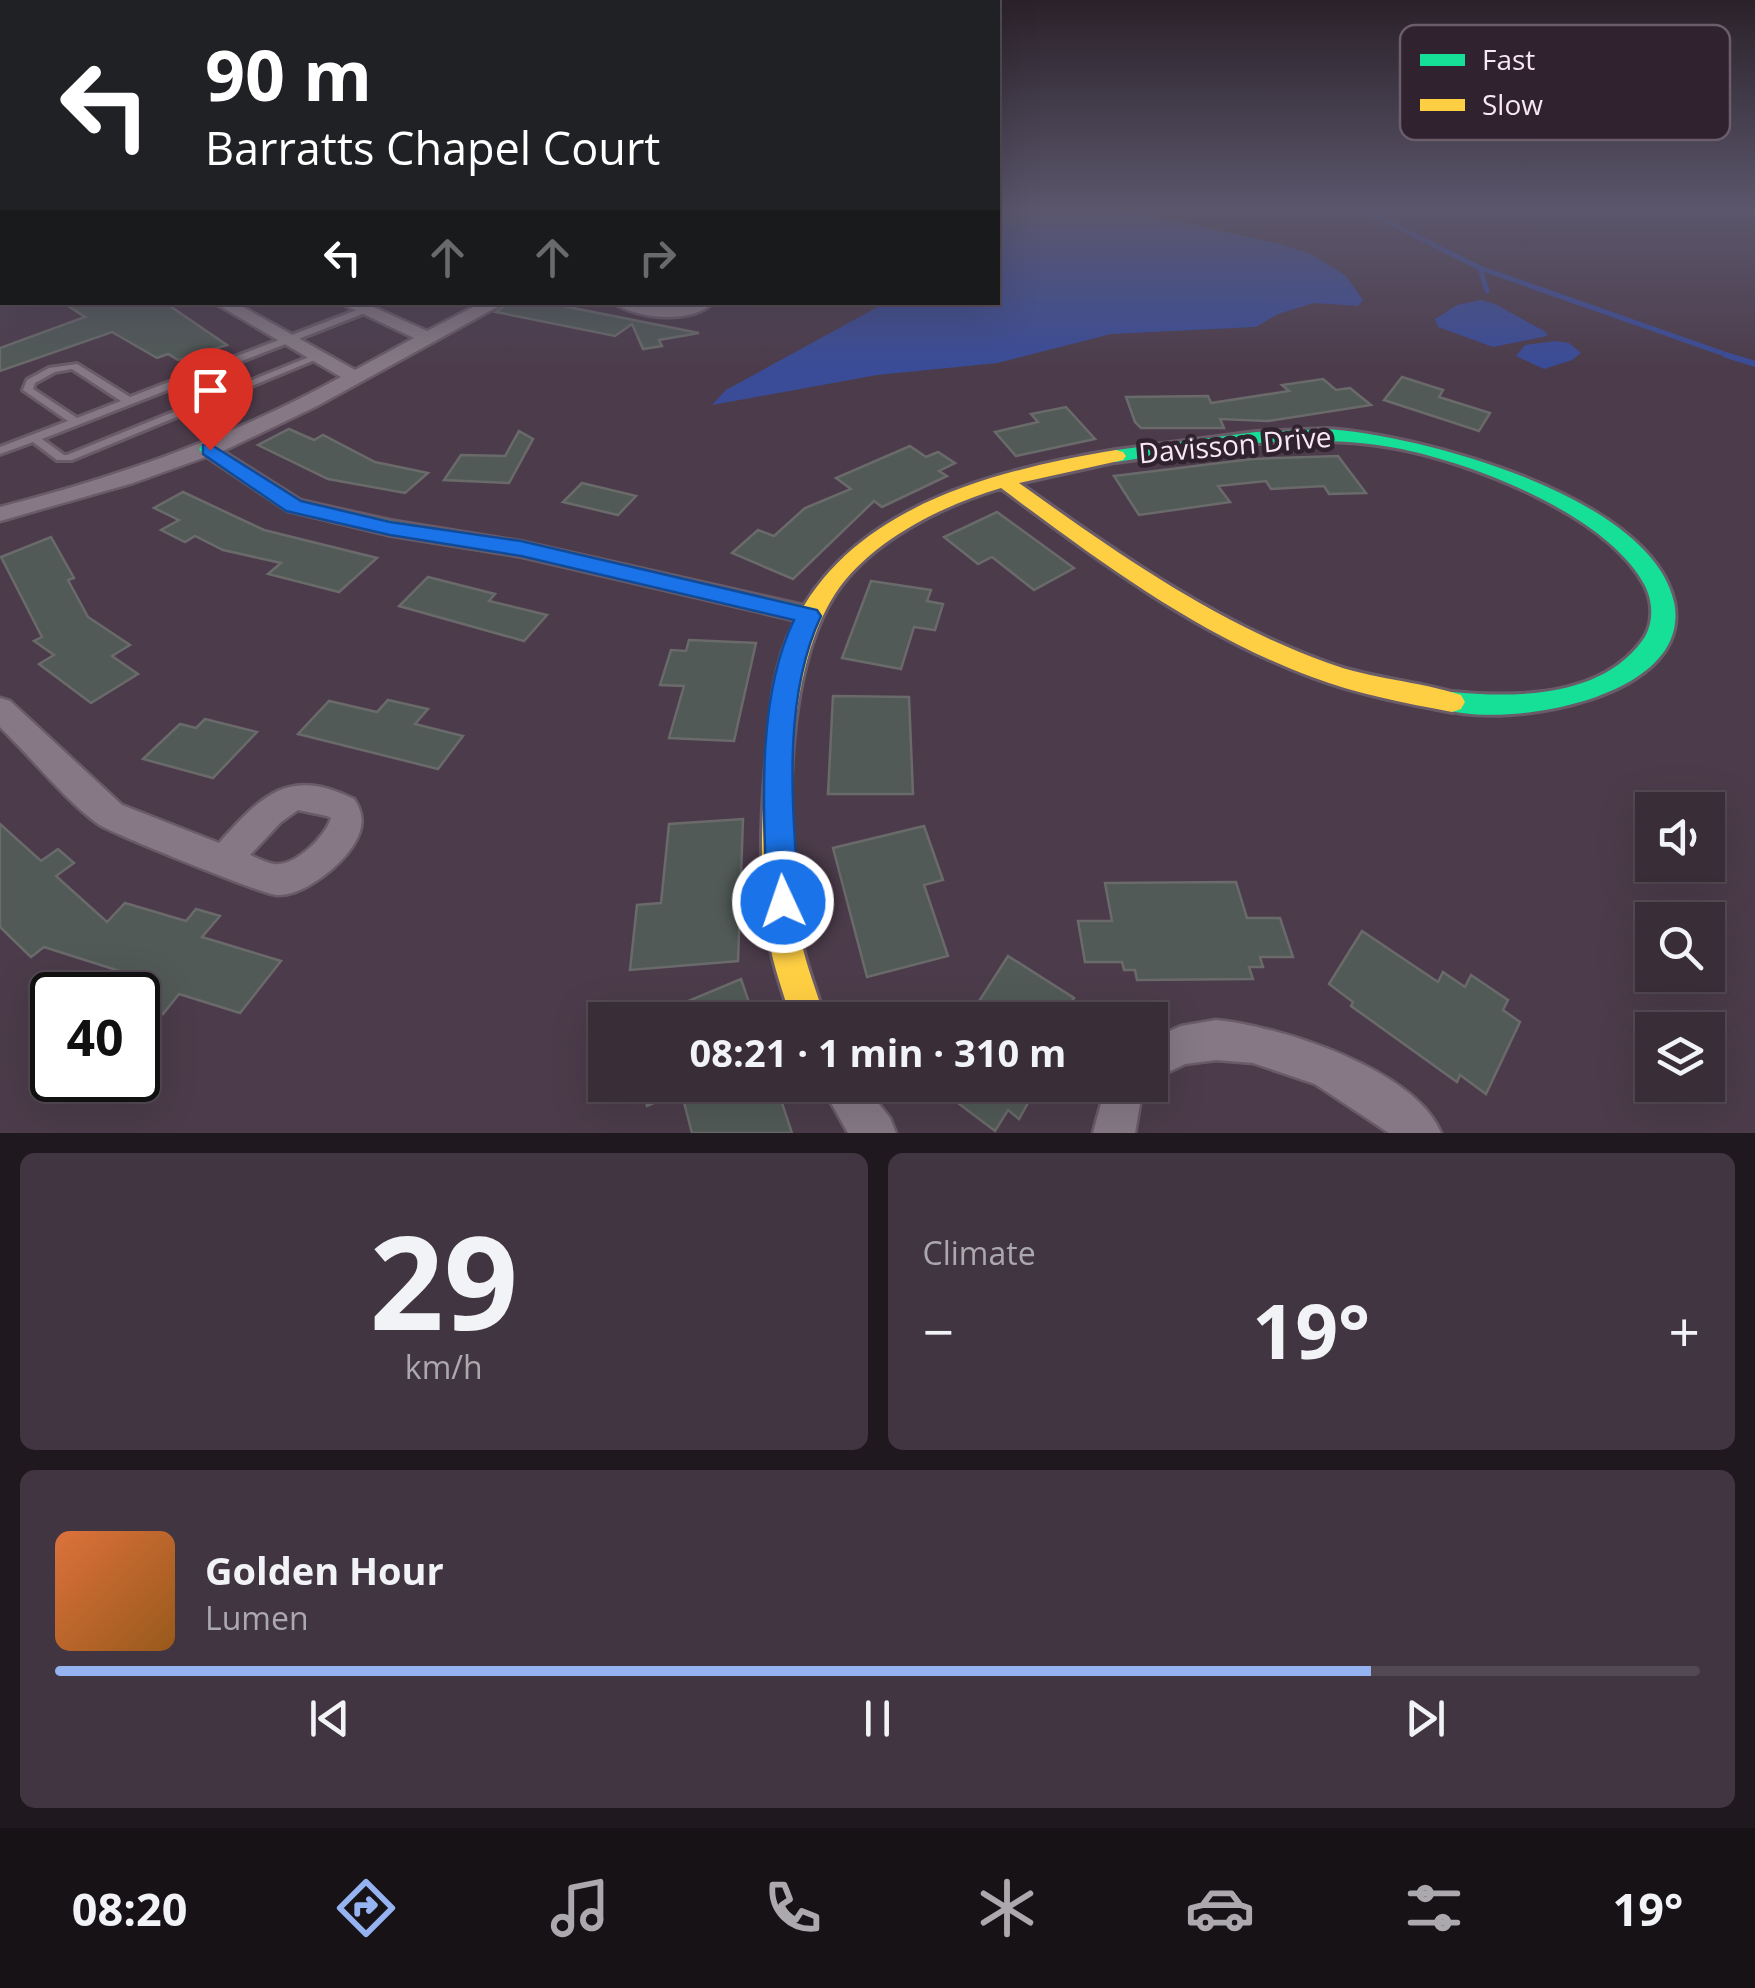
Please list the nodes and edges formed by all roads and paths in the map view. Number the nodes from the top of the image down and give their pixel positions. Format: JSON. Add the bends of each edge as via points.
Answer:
{"nodes":[{"id":1,"x":226,"y":305,"type":"edge"},
{"id":2,"x":492,"y":305,"type":"edge"},
{"id":3,"x":658,"y":305,"type":"edge"},
{"id":4,"x":703,"y":305,"type":"edge"},
{"id":5,"x":354,"y":307,"type":"edge"},
{"id":6,"x":427,"y":337,"type":"junction"},
{"id":7,"x":286,"y":340,"type":"junction"},
{"id":8,"x":317,"y":357,"type":"junction"},
{"id":9,"x":354,"y":377,"type":"junction"},
{"id":10,"x":129,"y":401,"type":"junction"},
{"id":11,"x":76,"y":422,"type":"junction"},
{"id":12,"x":34,"y":438,"type":"junction"},
{"id":13,"x":210,"y":450,"type":"junction"},
{"id":14,"x":0,"y":451,"type":"edge"},
{"id":15,"x":1005,"y":482,"type":"junction"},
{"id":16,"x":0,"y":514,"type":"edge"},
{"id":17,"x":809,"y":616,"type":"junction"},
{"id":18,"x":0,"y":710,"type":"edge"},
{"id":19,"x":225,"y":860,"type":"dead end"},
{"id":20,"x":803,"y":1002,"type":"edge"},
{"id":21,"x":1168,"y":1048,"type":"edge"},
{"id":22,"x":853,"y":1102,"type":"edge"},
{"id":23,"x":1120,"y":1102,"type":"edge"},
{"id":24,"x":876,"y":1133,"type":"edge"},
{"id":25,"x":1114,"y":1133,"type":"edge"},
{"id":26,"x":1420,"y":1133,"type":"edge"}],
"edges":[{"from":1,"to":7,"type":"street"},
{"from":2,"to":6,"type":"street"},
{"from":3,"to":4,"type":"street","via":[[683,313]]},
{"from":5,"to":6,"type":"street"},
{"from":5,"to":7,"type":"lane"},
{"from":6,"to":9,"type":"street"},
{"from":7,"to":8,"type":"street"},
{"from":7,"to":10,"type":"lane"},
{"from":8,"to":9,"type":"street"},
{"from":8,"to":12,"type":"lane","via":[[68,458]]},
{"from":9,"to":13,"type":"street"},
{"from":10,"to":11,"type":"lane"},
{"from":10,"to":11,"type":"lane","via":[[74,366],[30,382],[28,390]]},
{"from":11,"to":12,"type":"lane"},
{"from":12,"to":14,"type":"lane"},
{"from":13,"to":16,"type":"street"},
{"from":13,"to":17,"type":"street","via":[[294,506],[521,548]]},
{"from":15,"to":15,"type":"street","name":"Davisson Drive","via":[[1201,620],[1282,660],[1386,694],[1493,706],[1571,696],[1622,675],[1656,642],[1665,620],[1649,574],[1596,522],[1410,445],[1310,435],[1124,454]]},
{"from":15,"to":17,"type":"street","name":"Davisson Drive","via":[[924,511],[862,550]]},
{"from":17,"to":20,"type":"street","name":"Davisson Drive","via":[[793,648],[778,801],[785,936]]},
{"from":18,"to":19,"type":"street","via":[[110,815]]},
{"from":21,"to":26,"type":"street","via":[[1256,1045],[1314,1060],[1358,1082]]},
{"from":22,"to":24,"type":"street"},
{"from":23,"to":25,"type":"street"}]}
